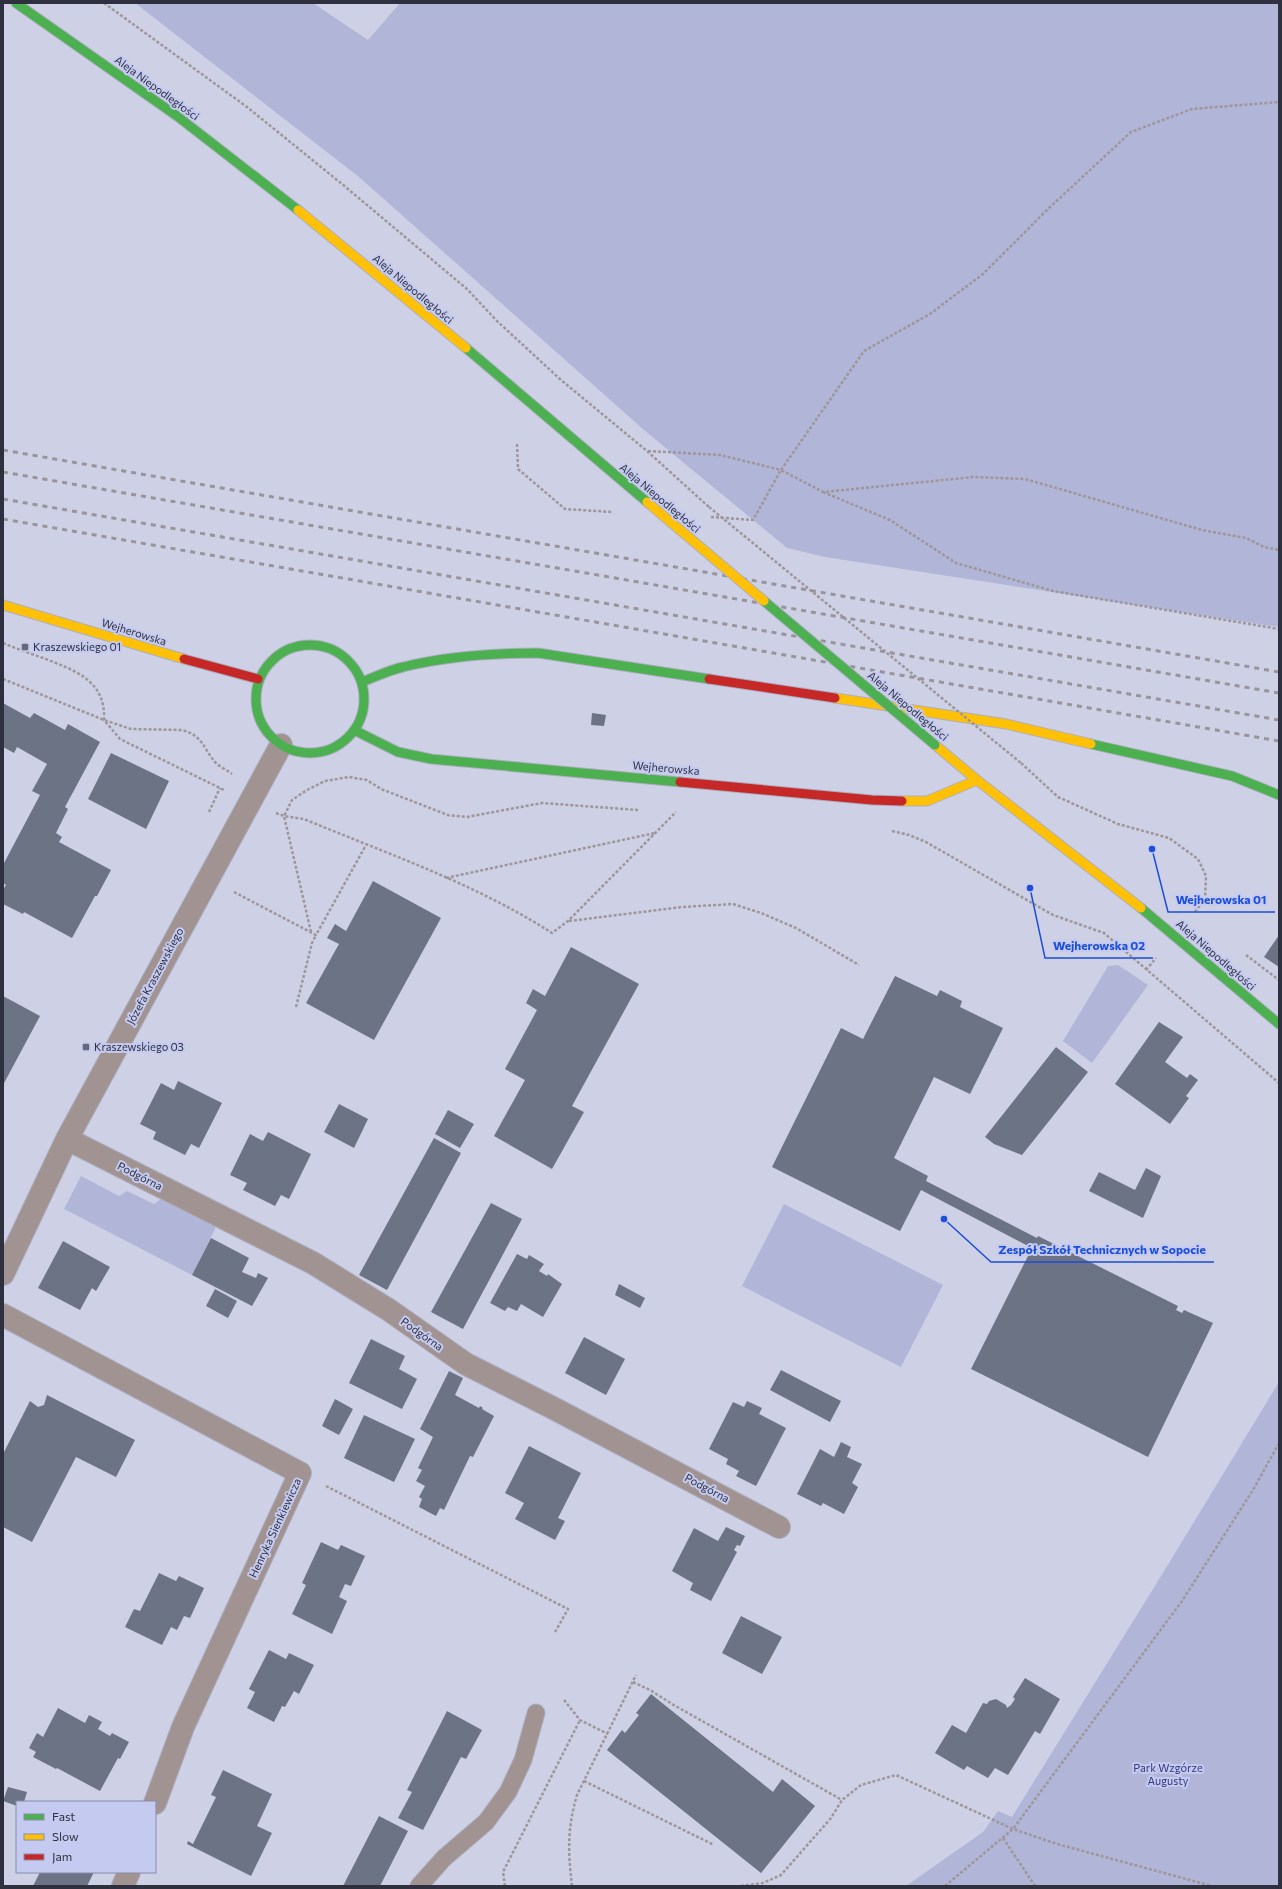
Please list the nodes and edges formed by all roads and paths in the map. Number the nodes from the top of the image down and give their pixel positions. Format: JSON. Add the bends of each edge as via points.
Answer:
{"nodes":[{"id":1,"x":16,"y":3,"type":"edge"},
{"id":2,"x":104,"y":3,"type":"edge"},
{"id":3,"x":1279,"y":102,"type":"edge"},
{"id":4,"x":517,"y":444,"type":"dead end"},
{"id":5,"x":647,"y":451,"type":"junction"},
{"id":6,"x":781,"y":470,"type":"junction"},
{"id":7,"x":823,"y":492,"type":"junction"},
{"id":8,"x":565,"y":509,"type":"dead end"},
{"id":9,"x":753,"y":520,"type":"dead end"},
{"id":10,"x":1279,"y":550,"type":"edge"},
{"id":11,"x":3,"y":605,"type":"edge"},
{"id":12,"x":1279,"y":629,"type":"edge"},
{"id":13,"x":3,"y":643,"type":"edge"},
{"id":14,"x":3,"y":679,"type":"edge"},
{"id":15,"x":258,"y":679,"type":"junction"},
{"id":16,"x":362,"y":682,"type":"junction"},
{"id":17,"x":104,"y":720,"type":"junction"},
{"id":18,"x":354,"y":730,"type":"junction"},
{"id":19,"x":281,"y":745,"type":"junction"},
{"id":20,"x":234,"y":774,"type":"dead end"},
{"id":21,"x":977,"y":780,"type":"junction"},
{"id":22,"x":1279,"y":795,"type":"edge"},
{"id":23,"x":249,"y":803,"type":"junction"},
{"id":24,"x":542,"y":803,"type":"dead end"},
{"id":25,"x":676,"y":812,"type":"dead end"},
{"id":26,"x":284,"y":816,"type":"junction"},
{"id":27,"x":656,"y":832,"type":"junction"},
{"id":28,"x":909,"y":835,"type":"dead end"},
{"id":29,"x":366,"y":845,"type":"junction"},
{"id":30,"x":446,"y":878,"type":"junction"},
{"id":31,"x":228,"y":889,"type":"dead end"},
{"id":32,"x":1205,"y":899,"type":"dead end"},
{"id":33,"x":568,"y":921,"type":"junction"},
{"id":34,"x":311,"y":932,"type":"junction"},
{"id":35,"x":316,"y":935,"type":"junction"},
{"id":36,"x":1246,"y":955,"type":"dead end"},
{"id":37,"x":859,"y":965,"type":"dead end"},
{"id":38,"x":1279,"y":980,"type":"edge"},
{"id":39,"x":296,"y":1008,"type":"dead end"},
{"id":40,"x":1279,"y":1024,"type":"edge"},
{"id":41,"x":1279,"y":1084,"type":"edge"},
{"id":42,"x":67,"y":1139,"type":"junction"},
{"id":43,"x":3,"y":1274,"type":"edge"},
{"id":44,"x":3,"y":1314,"type":"edge"},
{"id":45,"x":1279,"y":1443,"type":"edge"},
{"id":46,"x":300,"y":1473,"type":"junction"},
{"id":47,"x":779,"y":1526,"type":"dead end"},
{"id":48,"x":554,"y":1634,"type":"dead end"},
{"id":49,"x":636,"y":1675,"type":"dead end"},
{"id":50,"x":633,"y":1682,"type":"junction"},
{"id":51,"x":564,"y":1700,"type":"dead end"},
{"id":52,"x":536,"y":1714,"type":"dead end"},
{"id":53,"x":580,"y":1720,"type":"junction"},
{"id":54,"x":608,"y":1734,"type":"junction"},
{"id":55,"x":584,"y":1781,"type":"junction"},
{"id":56,"x":842,"y":1800,"type":"junction"},
{"id":57,"x":156,"y":1801,"type":"edge"},
{"id":58,"x":1012,"y":1829,"type":"junction"},
{"id":59,"x":1003,"y":1838,"type":"junction"},
{"id":60,"x":714,"y":1846,"type":"dead end"},
{"id":61,"x":130,"y":1873,"type":"edge"},
{"id":62,"x":124,"y":1886,"type":"edge"},
{"id":63,"x":419,"y":1886,"type":"edge"},
{"id":64,"x":505,"y":1886,"type":"edge"},
{"id":65,"x":572,"y":1886,"type":"edge"},
{"id":66,"x":741,"y":1886,"type":"edge"},
{"id":67,"x":945,"y":1886,"type":"edge"},
{"id":68,"x":1035,"y":1886,"type":"edge"},
{"id":69,"x":1212,"y":1886,"type":"edge"}],
"edges":[{"from":1,"to":21,"type":"main road","name":"Aleja Niepodległości","bridge":true,"via":[[153,98],[254,175],[429,318]]},
{"from":2,"to":5,"type":"path","via":[[247,107],[348,189],[467,289],[497,321],[561,380]]},
{"from":3,"to":6,"type":"path","via":[[1192,110],[1131,132],[983,274],[930,314],[864,351]]},
{"from":4,"to":8,"type":"path","via":[[518,469]]},
{"from":5,"to":6,"type":"path","via":[[720,455]]},
{"from":5,"to":32,"type":"path","bridge":true,"via":[[710,507],[1021,763],[1058,797],[1118,824],[1169,838],[1198,859],[1206,876]]},
{"from":6,"to":7,"type":"path"},
{"from":6,"to":9,"type":"path"},
{"from":7,"to":10,"type":"path","via":[[973,477],[1025,479],[1202,530],[1246,538],[1264,547]]},
{"from":7,"to":12,"type":"path","via":[[890,520],[956,564],[1053,591]]},
{"from":11,"to":15,"type":"main road","name":"Wejherowska"},
{"from":13,"to":17,"type":"path","via":[[86,677],[99,693],[104,706]]},
{"from":14,"to":17,"type":"path"},
{"from":15,"to":16,"type":"main road","via":[[266,665],[279,653],[294,646],[311,644],[328,647],[343,655],[355,667]]},
{"from":15,"to":19,"type":"main road","via":[[254,699],[258,716],[267,733]]},
{"from":16,"to":18,"type":"main road","via":[[364,707]]},
{"from":16,"to":22,"type":"main road","via":[[400,667],[454,656],[538,653],[1006,724],[1232,776]]},
{"from":17,"to":20,"type":"path","via":[[131,729],[190,732],[200,739],[216,764]]},
{"from":17,"to":23,"type":"path","via":[[120,739]]},
{"from":18,"to":19,"type":"main road","via":[[343,742],[323,751],[296,752]]},
{"from":18,"to":21,"type":"main road","name":"Wejherowska","via":[[398,752],[431,759],[872,800],[927,801]]},
{"from":19,"to":23,"type":"street","name":"Józefa Kraszewskiego"},
{"from":21,"to":40,"type":"main road","name":"Aleja Niepodległości","via":[[1154,918]]},
{"from":23,"to":26,"type":"path"},
{"from":23,"to":42,"type":"street","name":"Józefa Kraszewskiego"},
{"from":24,"to":26,"type":"path","via":[[467,817],[448,815],[381,789],[367,780],[349,777],[326,781],[307,790],[292,800]]},
{"from":25,"to":27,"type":"path"},
{"from":26,"to":29,"type":"path","via":[[304,819]]},
{"from":26,"to":34,"type":"path"},
{"from":27,"to":30,"type":"path"},
{"from":27,"to":33,"type":"path"},
{"from":28,"to":41,"type":"path","via":[[926,842],[1053,915],[1104,933]]},
{"from":29,"to":30,"type":"path"},
{"from":29,"to":35,"type":"path"},
{"from":30,"to":33,"type":"path","via":[[520,913],[552,933]]},
{"from":31,"to":34,"type":"path"},
{"from":33,"to":37,"type":"path","via":[[682,907],[733,904],[761,912],[796,928]]},
{"from":34,"to":35,"type":"path"},
{"from":35,"to":39,"type":"path"},
{"from":36,"to":38,"type":"path"},
{"from":42,"to":43,"type":"street","name":"Józefa Kraszewskiego"},
{"from":42,"to":47,"type":"street","name":"Podgórna","via":[[313,1263],[389,1310],[466,1364]]},
{"from":44,"to":46,"type":"street","name":"Henryka Sienkiewicza"},
{"from":45,"to":58,"type":"path","via":[[1253,1490],[1182,1601]]},
{"from":46,"to":48,"type":"path","via":[[568,1609]]},
{"from":46,"to":57,"type":"street","name":"Henryka Sienkiewicza","via":[[190,1713]]},
{"from":49,"to":50,"type":"path"},
{"from":50,"to":54,"type":"path"},
{"from":50,"to":56,"type":"path"},
{"from":51,"to":53,"type":"path"},
{"from":52,"to":63,"type":"lane","via":[[523,1760],[508,1792],[486,1822],[444,1858]]},
{"from":53,"to":54,"type":"path"},
{"from":53,"to":64,"type":"path","via":[[503,1872]]},
{"from":54,"to":55,"type":"path"},
{"from":55,"to":60,"type":"path"},
{"from":55,"to":65,"type":"path","via":[[573,1807],[568,1838]]},
{"from":56,"to":58,"type":"path","via":[[861,1785],[896,1775]]},
{"from":56,"to":66,"type":"path","via":[[831,1818],[781,1875],[763,1883]]},
{"from":58,"to":59,"type":"path"},
{"from":58,"to":69,"type":"path","via":[[1057,1844]]},
{"from":59,"to":67,"type":"path"},
{"from":59,"to":68,"type":"path"},
{"from":61,"to":62,"type":"street"}]}
